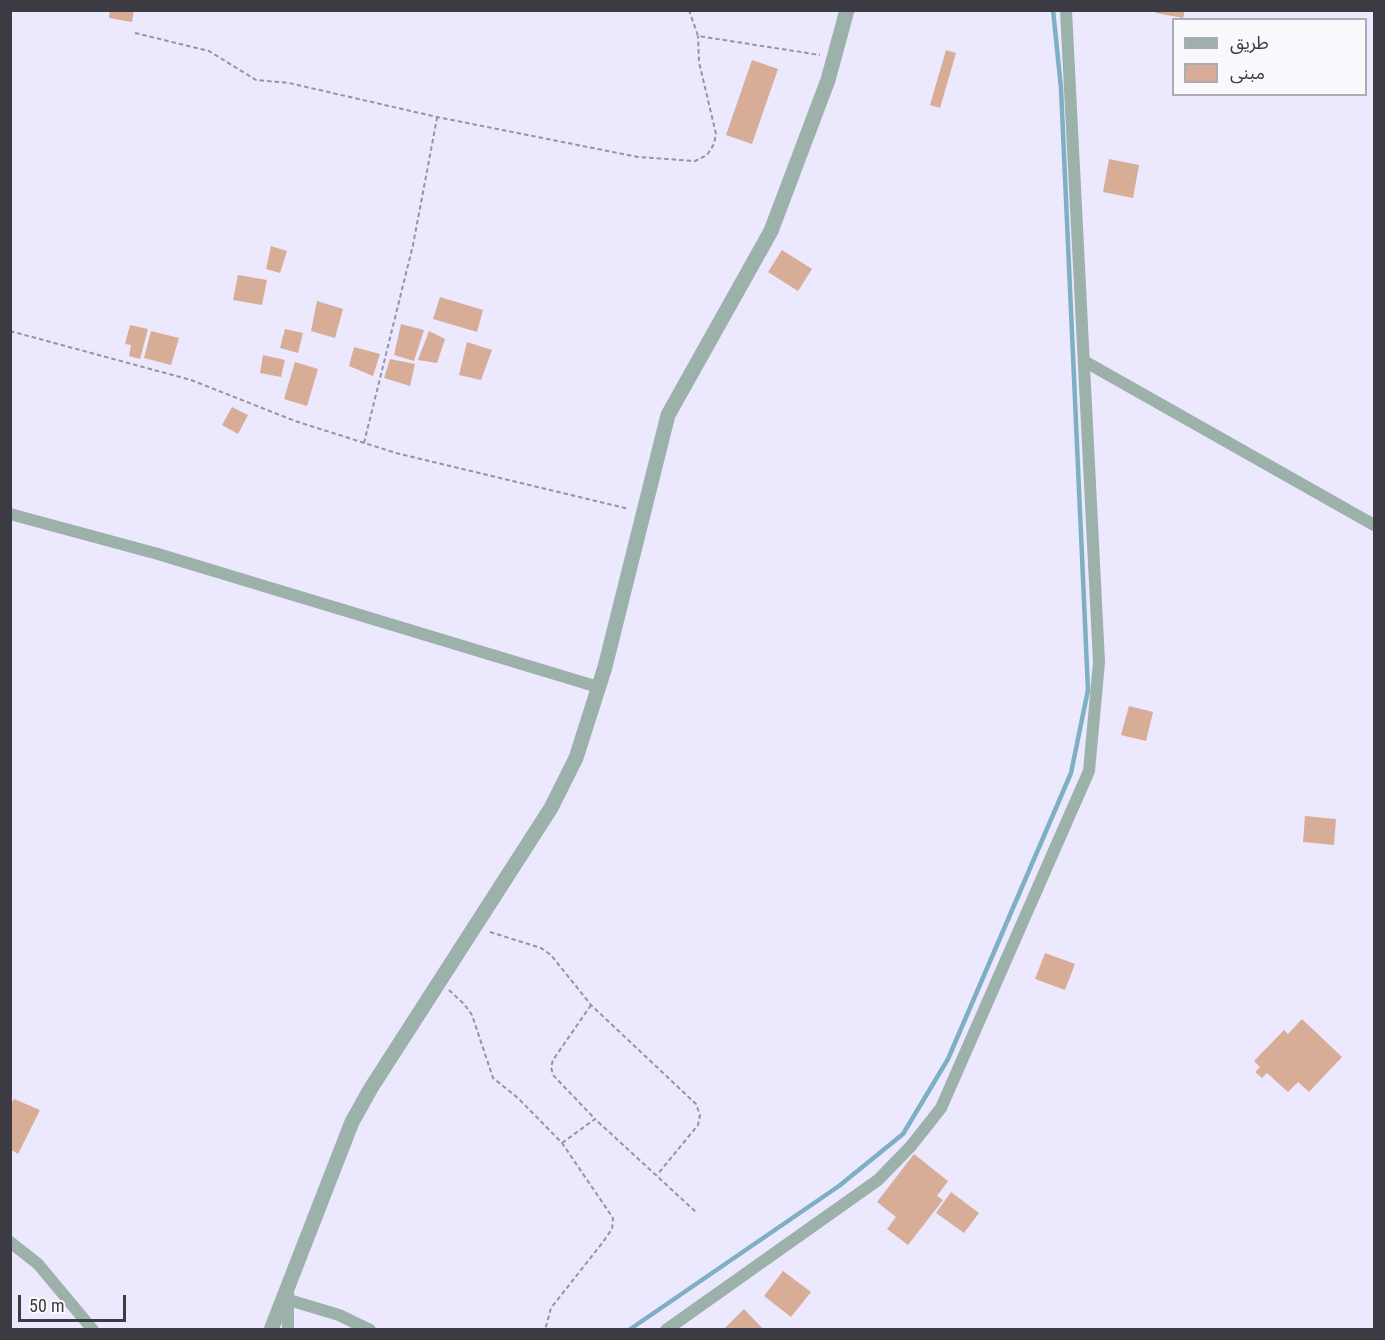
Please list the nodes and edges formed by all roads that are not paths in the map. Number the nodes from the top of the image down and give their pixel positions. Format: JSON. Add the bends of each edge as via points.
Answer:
{"nodes":[{"id":1,"x":847,"y":10,"type":"edge"},
{"id":2,"x":1066,"y":10,"type":"edge"},
{"id":3,"x":1084,"y":361,"type":"junction"},
{"id":4,"x":10,"y":514,"type":"edge"},
{"id":5,"x":1374,"y":525,"type":"edge"},
{"id":6,"x":598,"y":687,"type":"junction"},
{"id":7,"x":10,"y":1242,"type":"edge"},
{"id":8,"x":288,"y":1283,"type":"junction"},
{"id":9,"x":289,"y":1300,"type":"junction"},
{"id":10,"x":93,"y":1329,"type":"edge"},
{"id":11,"x":271,"y":1329,"type":"edge"},
{"id":12,"x":288,"y":1329,"type":"edge"},
{"id":13,"x":370,"y":1329,"type":"edge"},
{"id":14,"x":666,"y":1329,"type":"edge"}],
"edges":[{"from":1,"to":6,"type":"street","via":[[834,58],[771,231],[668,415]]},
{"from":2,"to":3,"type":"street"},
{"from":3,"to":5,"type":"street"},
{"from":3,"to":14,"type":"street","via":[[1099,662],[1089,771],[941,1108],[878,1180]]},
{"from":4,"to":6,"type":"street","via":[[158,554]]},
{"from":6,"to":8,"type":"street","via":[[571,768],[551,808],[352,1122]]},
{"from":7,"to":10,"type":"street","via":[[38,1264]]},
{"from":8,"to":9,"type":"street"},
{"from":8,"to":11,"type":"street"},
{"from":9,"to":12,"type":"street"},
{"from":9,"to":13,"type":"street"}]}
